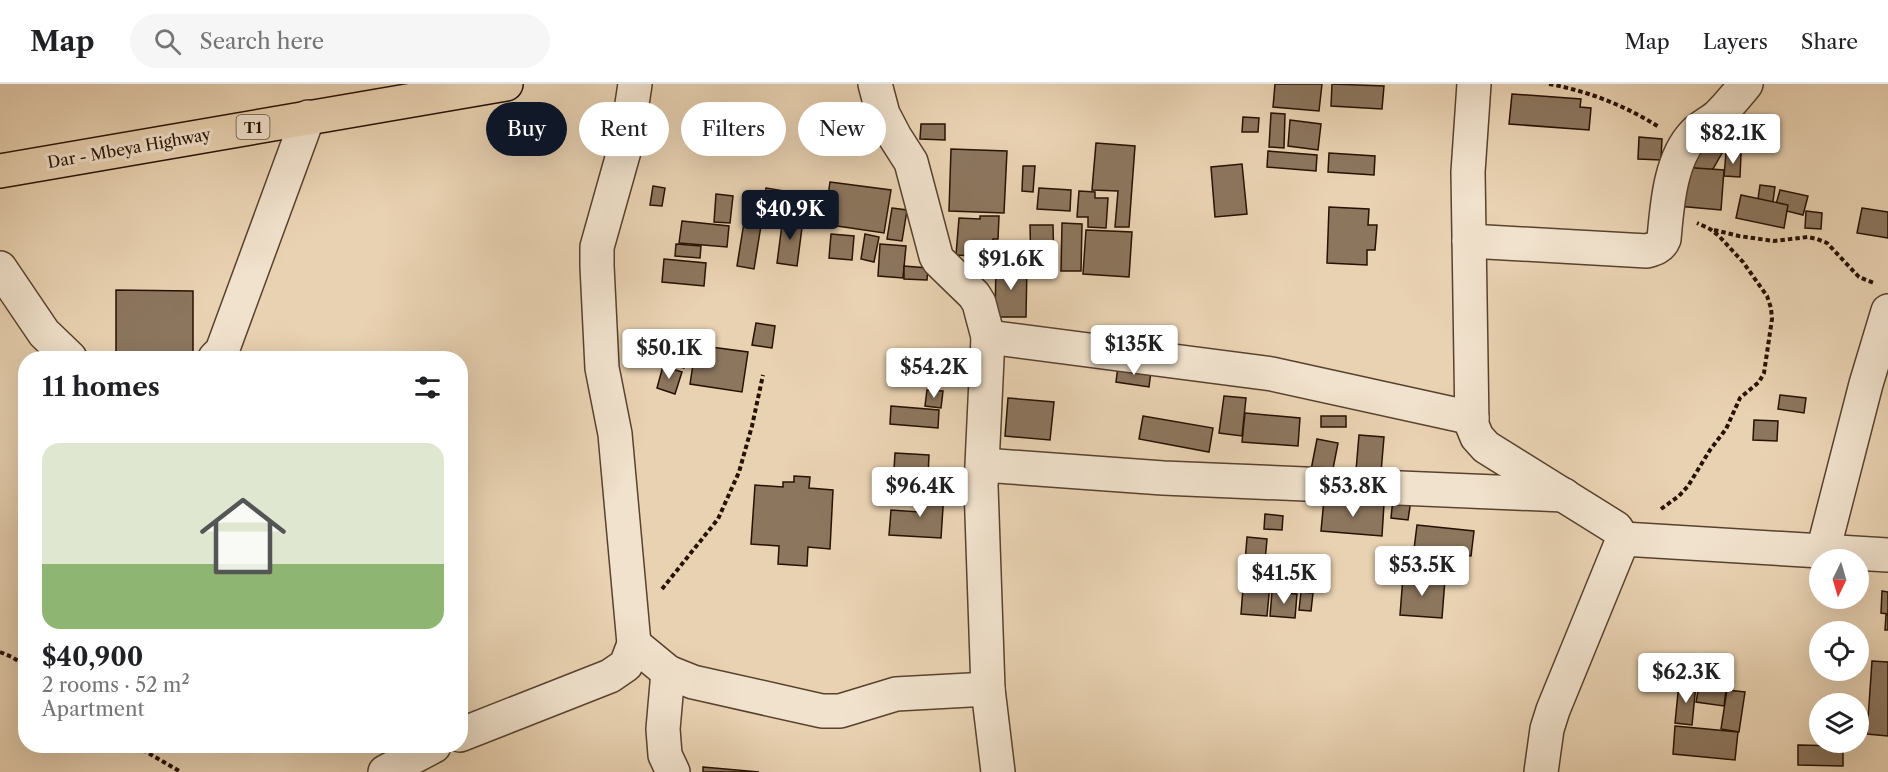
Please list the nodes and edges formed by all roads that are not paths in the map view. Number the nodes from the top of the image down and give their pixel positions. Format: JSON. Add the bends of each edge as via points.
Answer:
{"nodes":[{"id":1,"x":506,"y":84,"type":"edge"},
{"id":2,"x":635,"y":84,"type":"edge"},
{"id":3,"x":875,"y":84,"type":"edge"},
{"id":4,"x":1474,"y":84,"type":"edge"},
{"id":5,"x":1746,"y":84,"type":"edge"},
{"id":6,"x":308,"y":117,"type":"junction"},
{"id":7,"x":0,"y":171,"type":"edge"},
{"id":8,"x":1469,"y":241,"type":"junction"},
{"id":9,"x":0,"y":268,"type":"edge"},
{"id":10,"x":1884,"y":313,"type":"edge"},
{"id":11,"x":988,"y":337,"type":"junction"},
{"id":12,"x":63,"y":351,"type":"edge"},
{"id":13,"x":222,"y":351,"type":"edge"},
{"id":14,"x":1472,"y":418,"type":"junction"},
{"id":15,"x":983,"y":465,"type":"junction"},
{"id":16,"x":1566,"y":495,"type":"junction"},
{"id":17,"x":1623,"y":539,"type":"junction"},
{"id":18,"x":1824,"y":549,"type":"edge"},
{"id":19,"x":1809,"y":550,"type":"edge"},
{"id":20,"x":1869,"y":554,"type":"edge"},
{"id":21,"x":1888,"y":555,"type":"edge"},
{"id":22,"x":633,"y":637,"type":"junction"},
{"id":23,"x":668,"y":672,"type":"junction"},
{"id":24,"x":988,"y":689,"type":"junction"},
{"id":25,"x":468,"y":732,"type":"edge"},
{"id":26,"x":421,"y":753,"type":"edge"},
{"id":27,"x":385,"y":772,"type":"edge"},
{"id":28,"x":673,"y":772,"type":"edge"},
{"id":29,"x":998,"y":772,"type":"edge"},
{"id":30,"x":1541,"y":772,"type":"edge"}],
"edges":[{"from":1,"to":6,"type":"highway","name":"Dar - Mbeya Highway","number":"T1"},
{"from":2,"to":22,"type":"street","via":[[626,144],[597,247],[602,368],[615,434]]},
{"from":3,"to":11,"type":"street","via":[[884,114],[911,162],[936,256],[979,303]]},
{"from":4,"to":8,"type":"street","via":[[1468,172]]},
{"from":5,"to":8,"type":"street","via":[[1684,146],[1667,207],[1662,244],[1647,251]]},
{"from":6,"to":7,"type":"highway","name":"Dar - Mbeya Highway","number":"T1"},
{"from":6,"to":13,"type":"street"},
{"from":8,"to":14,"type":"street"},
{"from":9,"to":12,"type":"street","via":[[44,333]]},
{"from":10,"to":18,"type":"street"},
{"from":11,"to":14,"type":"street","via":[[1272,374]]},
{"from":11,"to":15,"type":"street"},
{"from":14,"to":16,"type":"street","via":[[1477,437],[1486,447]]},
{"from":15,"to":16,"type":"street","via":[[1163,478]]},
{"from":15,"to":24,"type":"street"},
{"from":16,"to":17,"type":"street","via":[[1616,528]]},
{"from":17,"to":19,"type":"street"},
{"from":17,"to":30,"type":"street","via":[[1553,710]]},
{"from":20,"to":21,"type":"street"},
{"from":22,"to":23,"type":"street"},
{"from":22,"to":25,"type":"street","via":[[626,665],[610,676]]},
{"from":23,"to":24,"type":"street","via":[[693,682],[822,711],[840,711],[896,694]]},
{"from":23,"to":28,"type":"street","via":[[663,729],[665,755]]},
{"from":24,"to":29,"type":"street"},
{"from":26,"to":27,"type":"street"}]}
